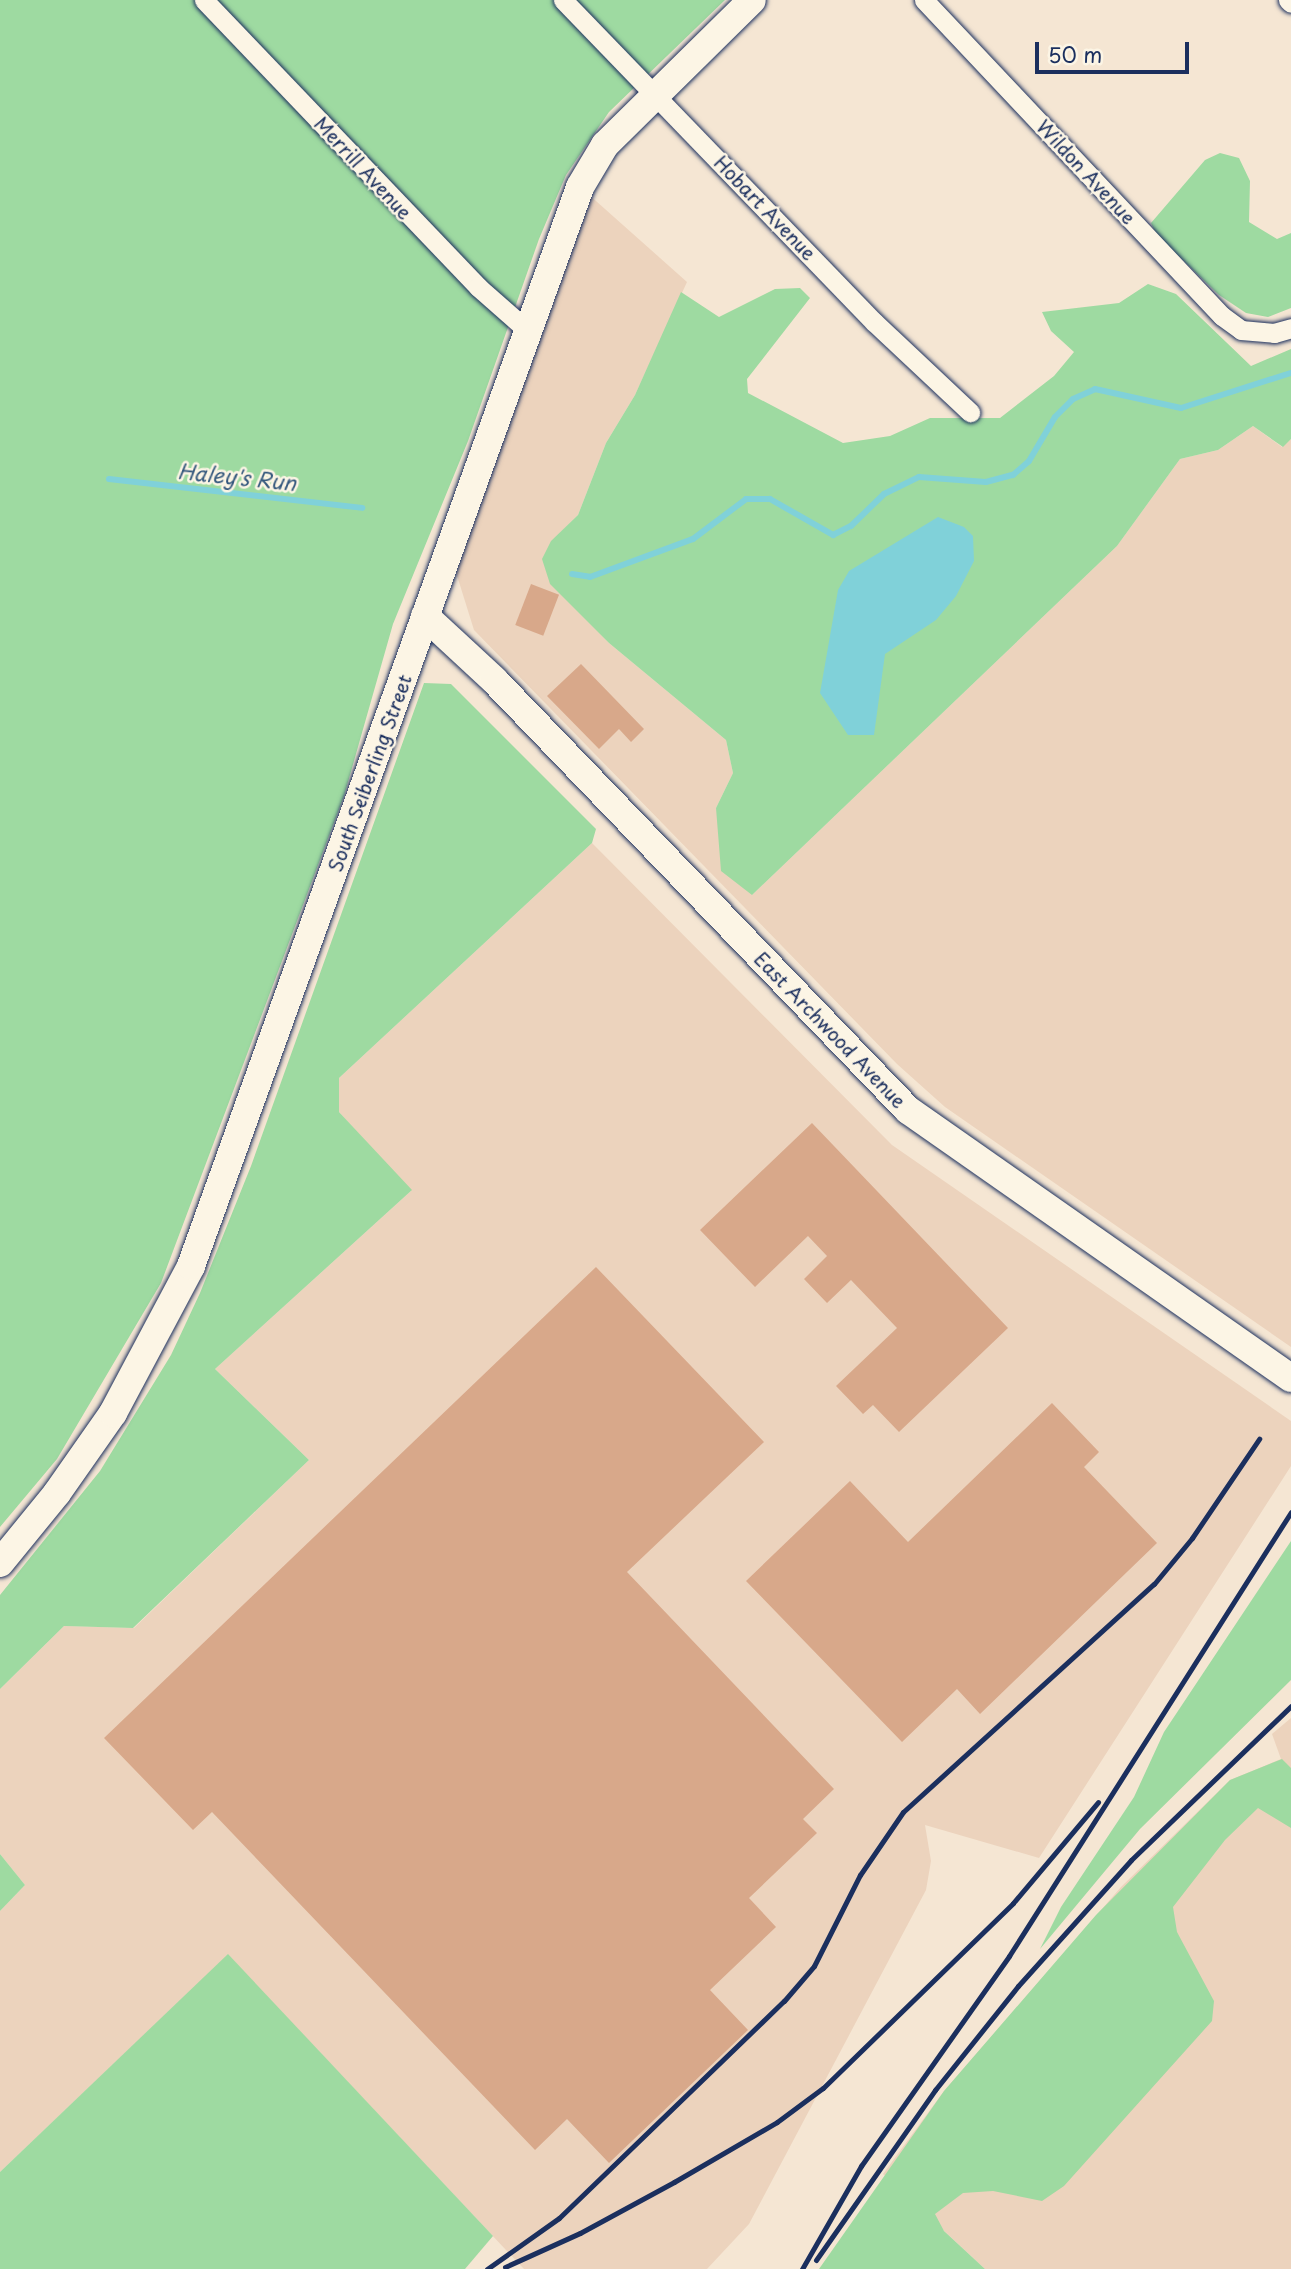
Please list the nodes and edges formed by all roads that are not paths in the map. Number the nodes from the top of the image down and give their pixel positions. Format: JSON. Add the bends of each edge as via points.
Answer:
{"nodes":[{"id":1,"x":204,"y":0,"type":"edge"},
{"id":2,"x":563,"y":0,"type":"edge"},
{"id":3,"x":752,"y":0,"type":"edge"},
{"id":4,"x":924,"y":0,"type":"edge"},
{"id":5,"x":653,"y":94,"type":"junction"},
{"id":6,"x":1291,"y":328,"type":"edge"},
{"id":7,"x":528,"y":331,"type":"junction"},
{"id":8,"x":970,"y":412,"type":"dead end"},
{"id":9,"x":425,"y":616,"type":"junction"},
{"id":10,"x":1291,"y":1377,"type":"edge"},
{"id":11,"x":0,"y":1563,"type":"edge"}],
"edges":[{"from":1,"to":7,"type":"street","name":"Merrill Avenue","via":[[478,287]]},
{"from":2,"to":5,"type":"street","name":"Hobart Avenue"},
{"from":3,"to":5,"type":"main road","name":"South Seiberling Street"},
{"from":4,"to":6,"type":"street","name":"Wildon Avenue","via":[[1222,316],[1241,330]]},
{"from":5,"to":7,"type":"main road","name":"South Seiberling Street","via":[[605,145],[588,172]]},
{"from":5,"to":8,"type":"street","name":"Hobart Avenue","via":[[874,322]]},
{"from":7,"to":9,"type":"main road","name":"South Seiberling Street"},
{"from":9,"to":10,"type":"main road","name":"East Archwood Avenue","via":[[494,680],[908,1110]]},
{"from":9,"to":11,"type":"main road","name":"South Seiberling Street","via":[[191,1266],[113,1413]]}]}
